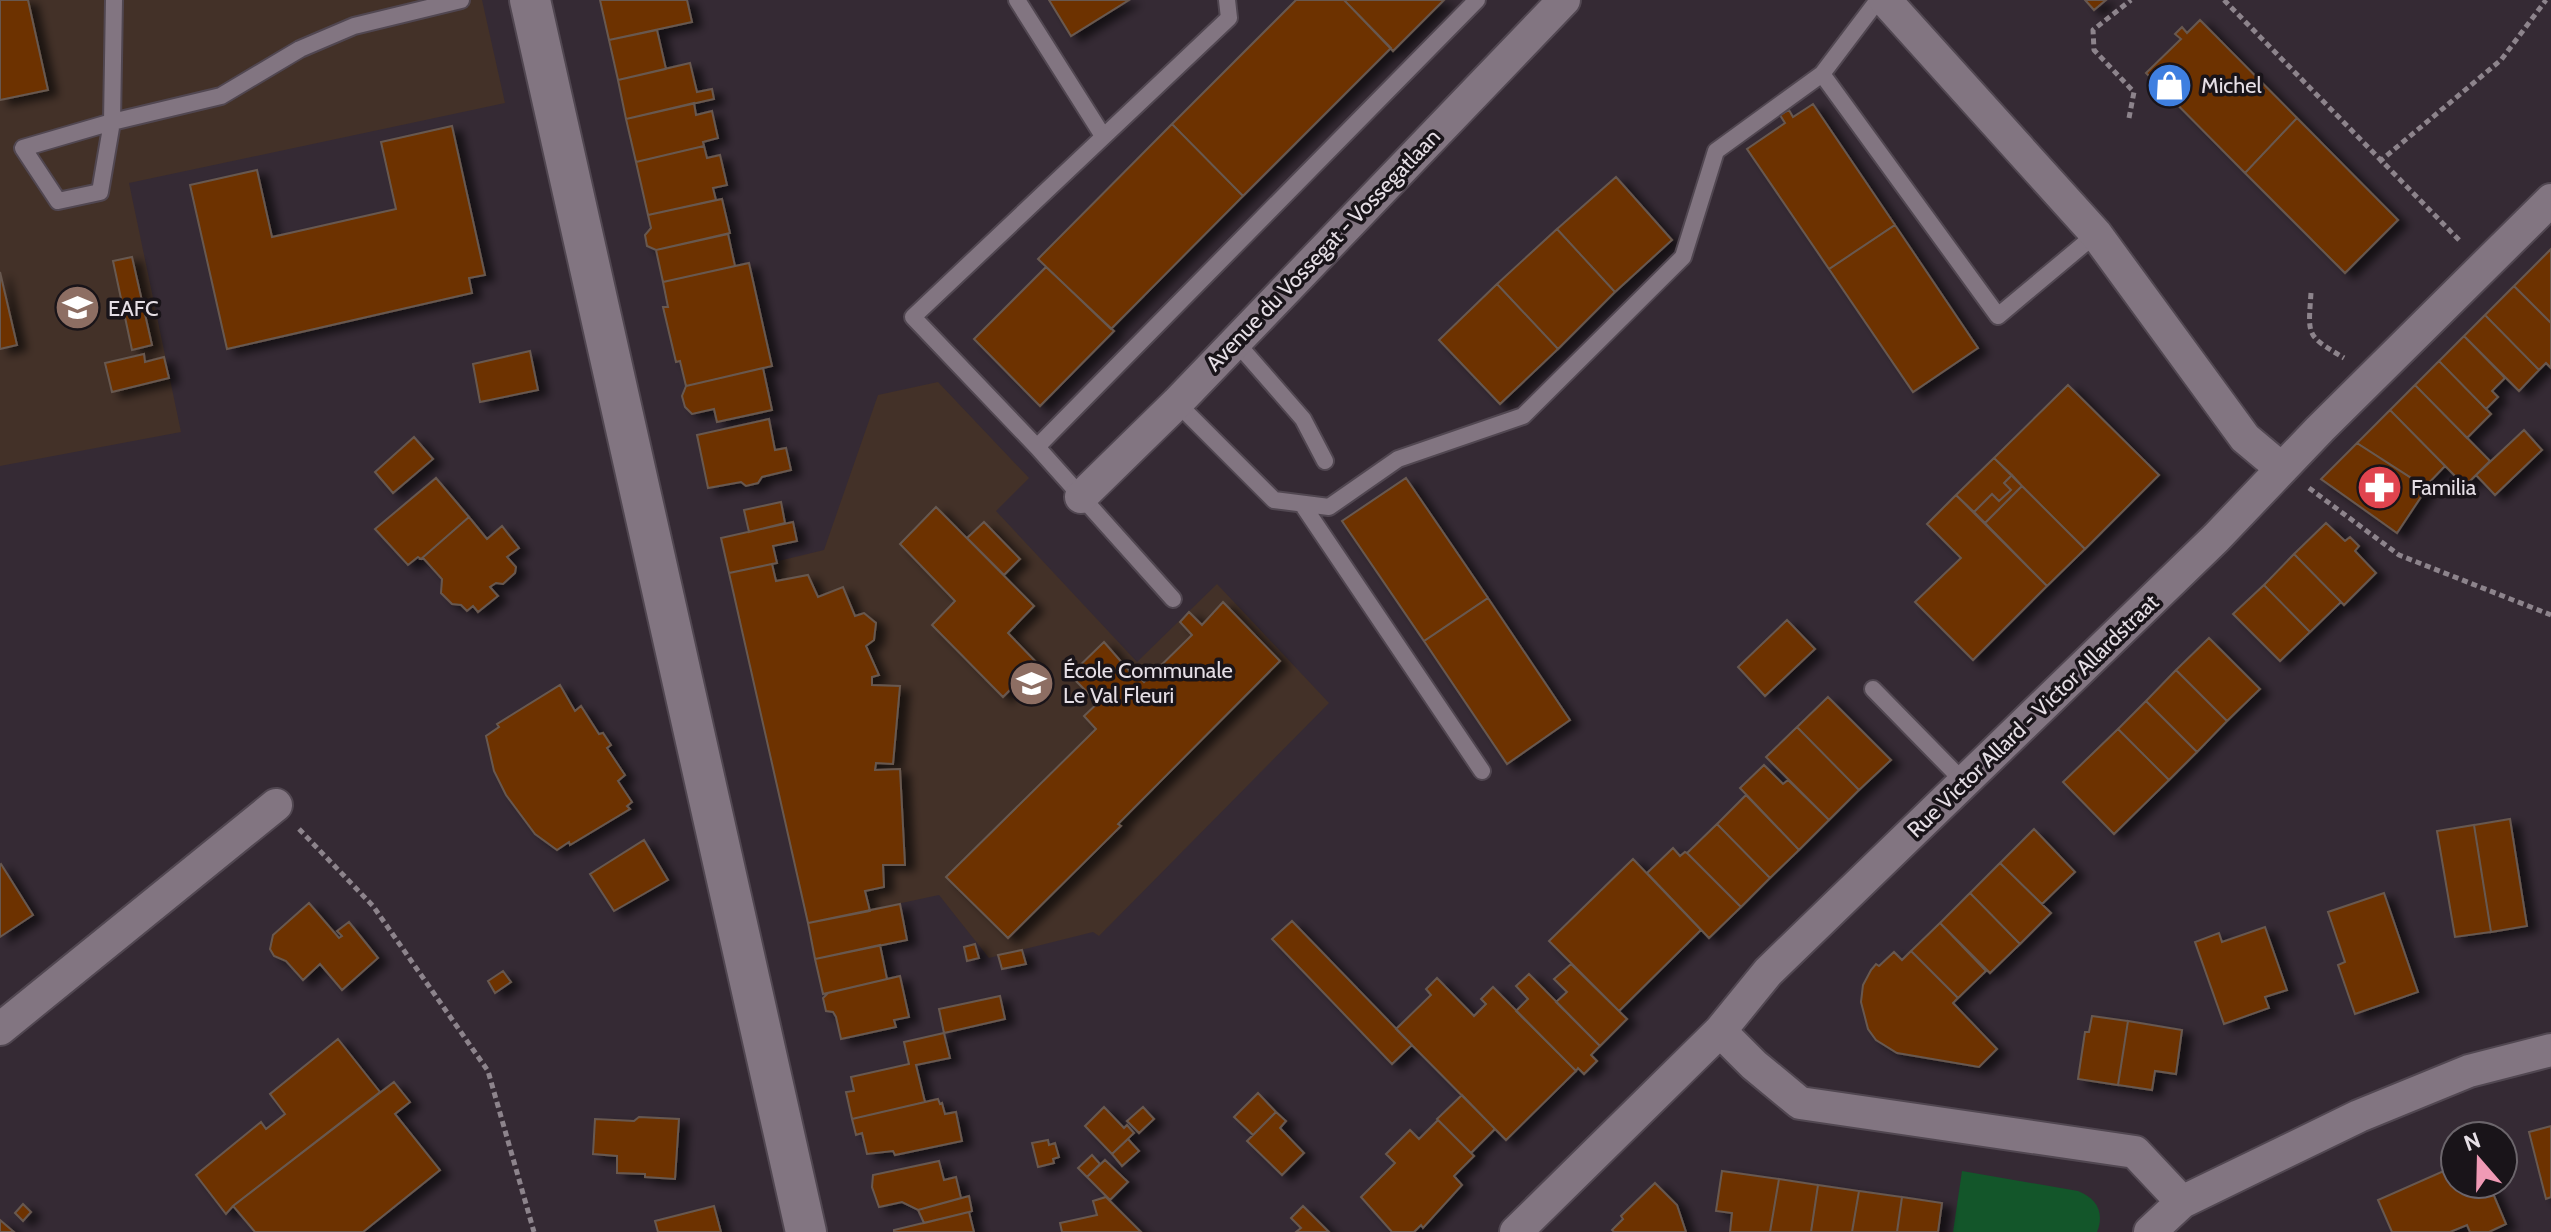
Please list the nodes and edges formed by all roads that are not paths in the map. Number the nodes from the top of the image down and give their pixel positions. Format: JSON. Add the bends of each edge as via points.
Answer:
{"nodes":[{"id":1,"x":114,"y":0,"type":"edge"},
{"id":2,"x":461,"y":0,"type":"edge"},
{"id":3,"x":530,"y":0,"type":"edge"},
{"id":4,"x":1017,"y":0,"type":"edge"},
{"id":5,"x":1227,"y":0,"type":"edge"},
{"id":6,"x":1477,"y":0,"type":"edge"},
{"id":7,"x":1564,"y":0,"type":"edge"},
{"id":8,"x":1878,"y":0,"type":"edge"},
{"id":9,"x":1885,"y":0,"type":"edge"},
{"id":10,"x":1822,"y":74,"type":"junction"},
{"id":11,"x":112,"y":122,"type":"junction"},
{"id":12,"x":1103,"y":136,"type":"junction"},
{"id":13,"x":2551,"y":200,"type":"edge"},
{"id":14,"x":2096,"y":234,"type":"junction"},
{"id":15,"x":1235,"y":341,"type":"junction"},
{"id":16,"x":1177,"y":403,"type":"junction"},
{"id":17,"x":1037,"y":447,"type":"junction"},
{"id":18,"x":1325,"y":461,"type":"dead end"},
{"id":19,"x":2282,"y":469,"type":"junction"},
{"id":20,"x":1081,"y":497,"type":"junction"},
{"id":21,"x":1302,"y":504,"type":"junction"},
{"id":22,"x":1173,"y":599,"type":"dead end"},
{"id":23,"x":1873,"y":689,"type":"dead end"},
{"id":24,"x":1482,"y":771,"type":"dead end"},
{"id":25,"x":1964,"y":782,"type":"junction"},
{"id":26,"x":276,"y":805,"type":"road end"},
{"id":27,"x":0,"y":1029,"type":"edge"},
{"id":28,"x":1720,"y":1031,"type":"junction"},
{"id":29,"x":2551,"y":1050,"type":"edge"},
{"id":30,"x":2182,"y":1202,"type":"junction"},
{"id":31,"x":806,"y":1232,"type":"edge"},
{"id":32,"x":1516,"y":1232,"type":"edge"},
{"id":33,"x":2150,"y":1232,"type":"edge"}],
"edges":[{"from":1,"to":11,"type":"lane"},
{"from":2,"to":11,"type":"lane","via":[[354,26],[300,49],[221,96]]},
{"from":3,"to":31,"type":"street"},
{"from":4,"to":12,"type":"lane"},
{"from":5,"to":12,"type":"lane","via":[[1229,18]]},
{"from":6,"to":17,"type":"lane"},
{"from":7,"to":15,"type":"street","name":"Avenue du Vossegat - Vossegatlaan"},
{"from":8,"to":10,"type":"lane"},
{"from":9,"to":14,"type":"street"},
{"from":10,"to":14,"type":"lane","via":[[1998,316]]},
{"from":10,"to":21,"type":"lane","via":[[1716,151],[1683,257],[1523,416],[1398,459],[1329,507]]},
{"from":11,"to":11,"type":"lane","via":[[23,148],[58,201],[100,192]]},
{"from":12,"to":17,"type":"lane","via":[[913,317]]},
{"from":13,"to":19,"type":"street","name":"Rue Victor Allard - Victor Allardstraat"},
{"from":14,"to":19,"type":"street","via":[[2245,438]]},
{"from":15,"to":16,"type":"street","name":"Avenue du Vossegat - Vossegatlaan"},
{"from":15,"to":18,"type":"lane","via":[[1303,419]]},
{"from":16,"to":20,"type":"street","name":"Avenue du Vossegat - Vossegatlaan"},
{"from":16,"to":21,"type":"lane","via":[[1274,500]]},
{"from":17,"to":20,"type":"lane"},
{"from":19,"to":25,"type":"street","name":"Rue Victor Allard - Victor Allardstraat"},
{"from":20,"to":22,"type":"lane"},
{"from":21,"to":24,"type":"lane"},
{"from":23,"to":25,"type":"lane"},
{"from":25,"to":28,"type":"street","name":"Rue Victor Allard - Victor Allardstraat","via":[[1768,972]]},
{"from":26,"to":27,"type":"street"},
{"from":28,"to":30,"type":"street","via":[[1800,1103],[2135,1152]]},
{"from":28,"to":32,"type":"street","name":"Rue Victor Allard - Victor Allardstraat"},
{"from":29,"to":30,"type":"street","via":[[2469,1071],[2359,1116]]},
{"from":30,"to":33,"type":"street"}]}
